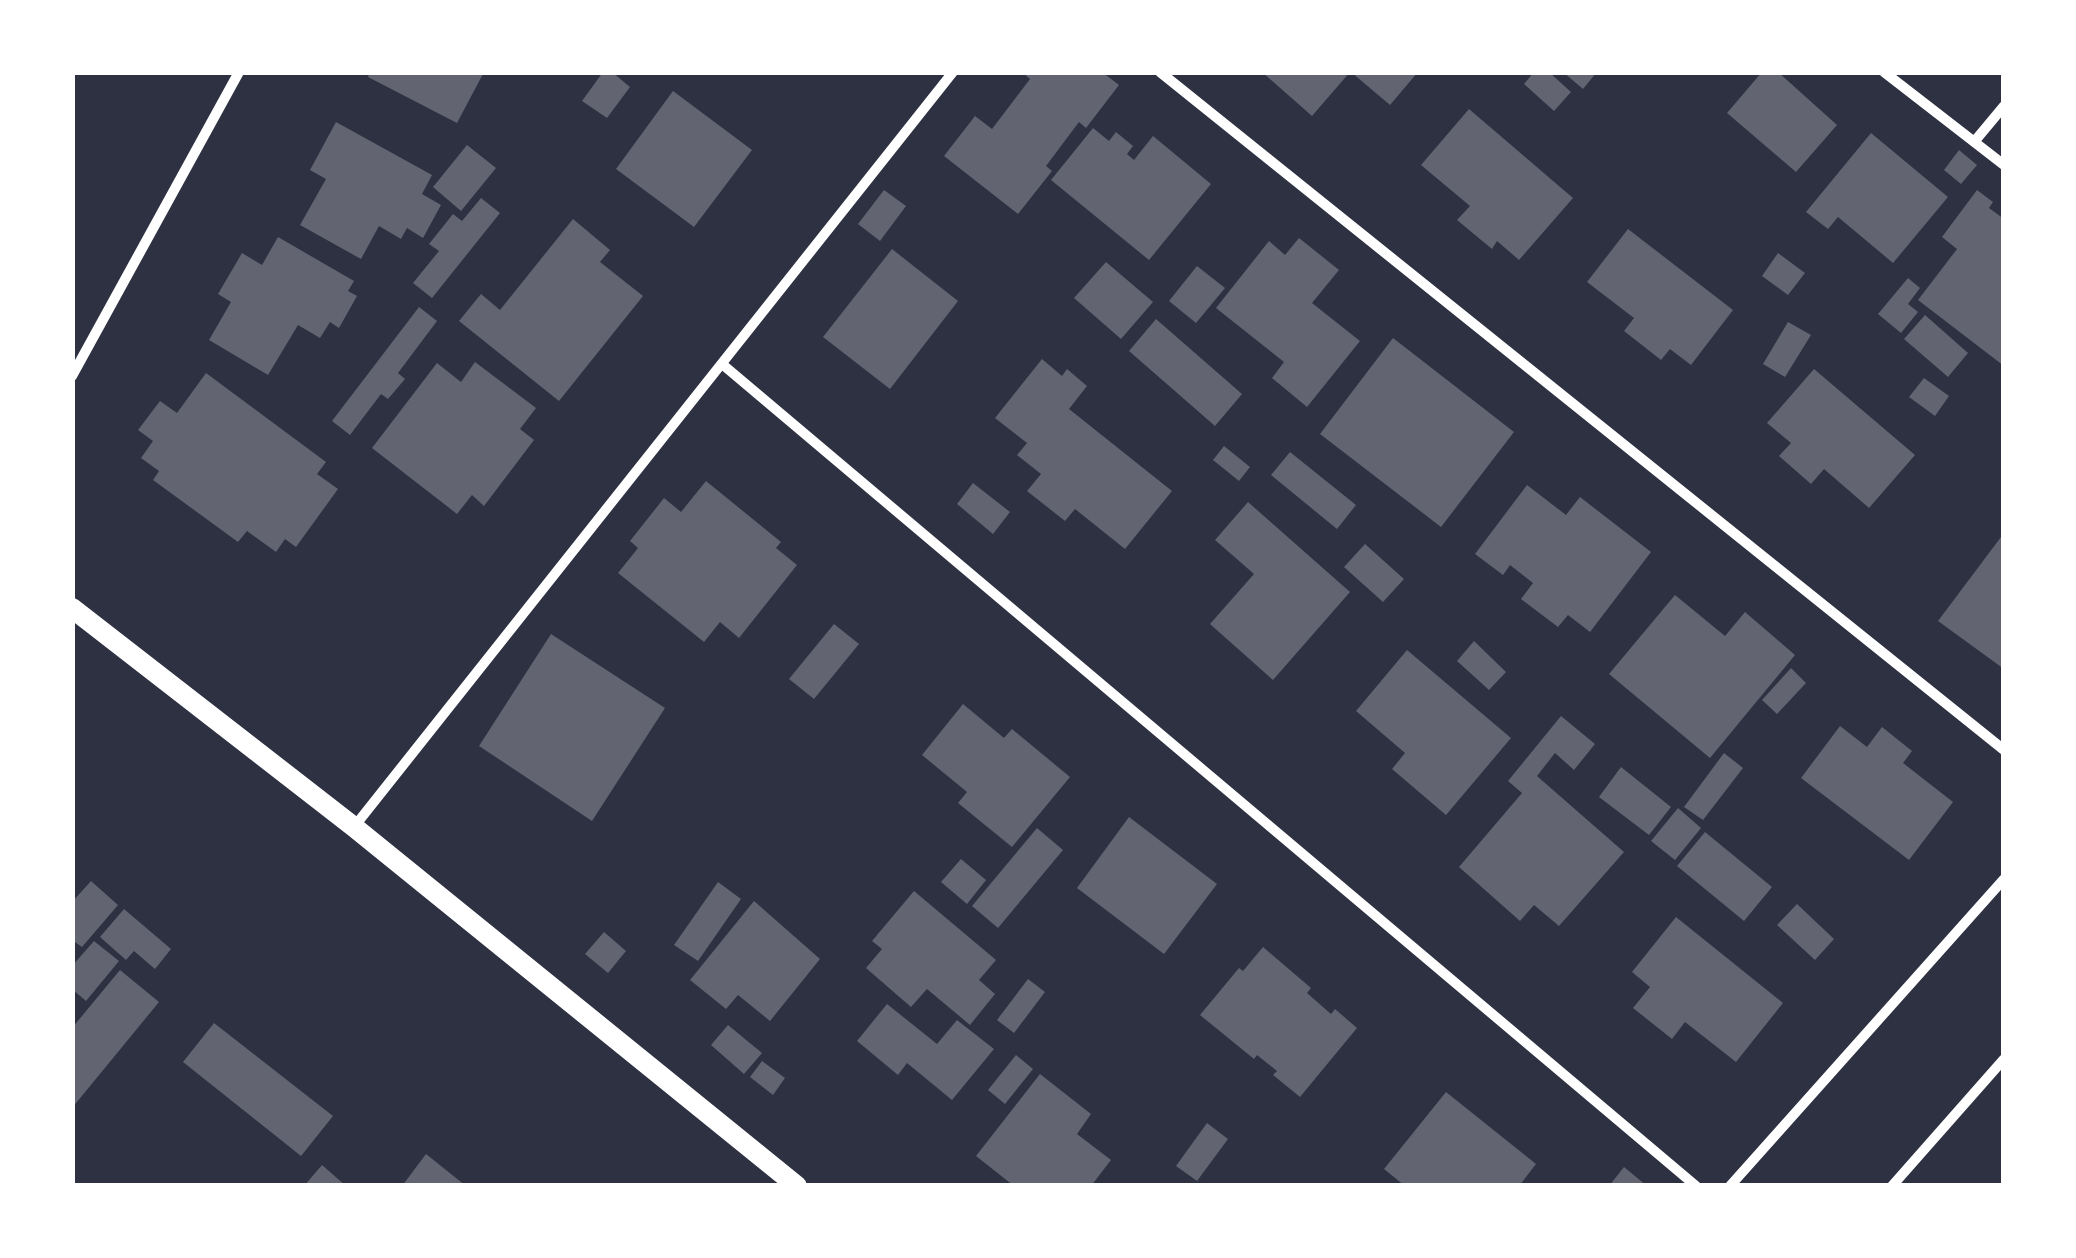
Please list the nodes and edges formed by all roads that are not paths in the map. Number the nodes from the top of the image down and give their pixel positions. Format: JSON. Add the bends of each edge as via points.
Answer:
{"nodes":[{"id":1,"x":239,"y":72,"type":"edge"},
{"id":2,"x":953,"y":72,"type":"edge"},
{"id":3,"x":1160,"y":72,"type":"edge"},
{"id":4,"x":1884,"y":72,"type":"edge"},
{"id":5,"x":2004,"y":106,"type":"edge"},
{"id":6,"x":1974,"y":142,"type":"junction"},
{"id":7,"x":2004,"y":166,"type":"edge"},
{"id":8,"x":722,"y":364,"type":"junction"},
{"id":9,"x":72,"y":376,"type":"edge"},
{"id":10,"x":72,"y":608,"type":"edge"},
{"id":11,"x":2004,"y":750,"type":"edge"},
{"id":12,"x":354,"y":828,"type":"junction"},
{"id":13,"x":2004,"y":879,"type":"edge"},
{"id":14,"x":2004,"y":1059,"type":"edge"},
{"id":15,"x":797,"y":1186,"type":"edge"},
{"id":16,"x":1696,"y":1186,"type":"edge"},
{"id":17,"x":1730,"y":1186,"type":"edge"},
{"id":18,"x":1892,"y":1186,"type":"edge"}],
"edges":[{"from":1,"to":9,"type":"street"},
{"from":2,"to":8,"type":"street"},
{"from":3,"to":11,"type":"street"},
{"from":4,"to":6,"type":"street"},
{"from":5,"to":6,"type":"street"},
{"from":6,"to":7,"type":"street"},
{"from":8,"to":12,"type":"street"},
{"from":8,"to":16,"type":"street"},
{"from":10,"to":12,"type":"main road"},
{"from":12,"to":15,"type":"main road"},
{"from":13,"to":17,"type":"street"},
{"from":14,"to":18,"type":"street"}]}
